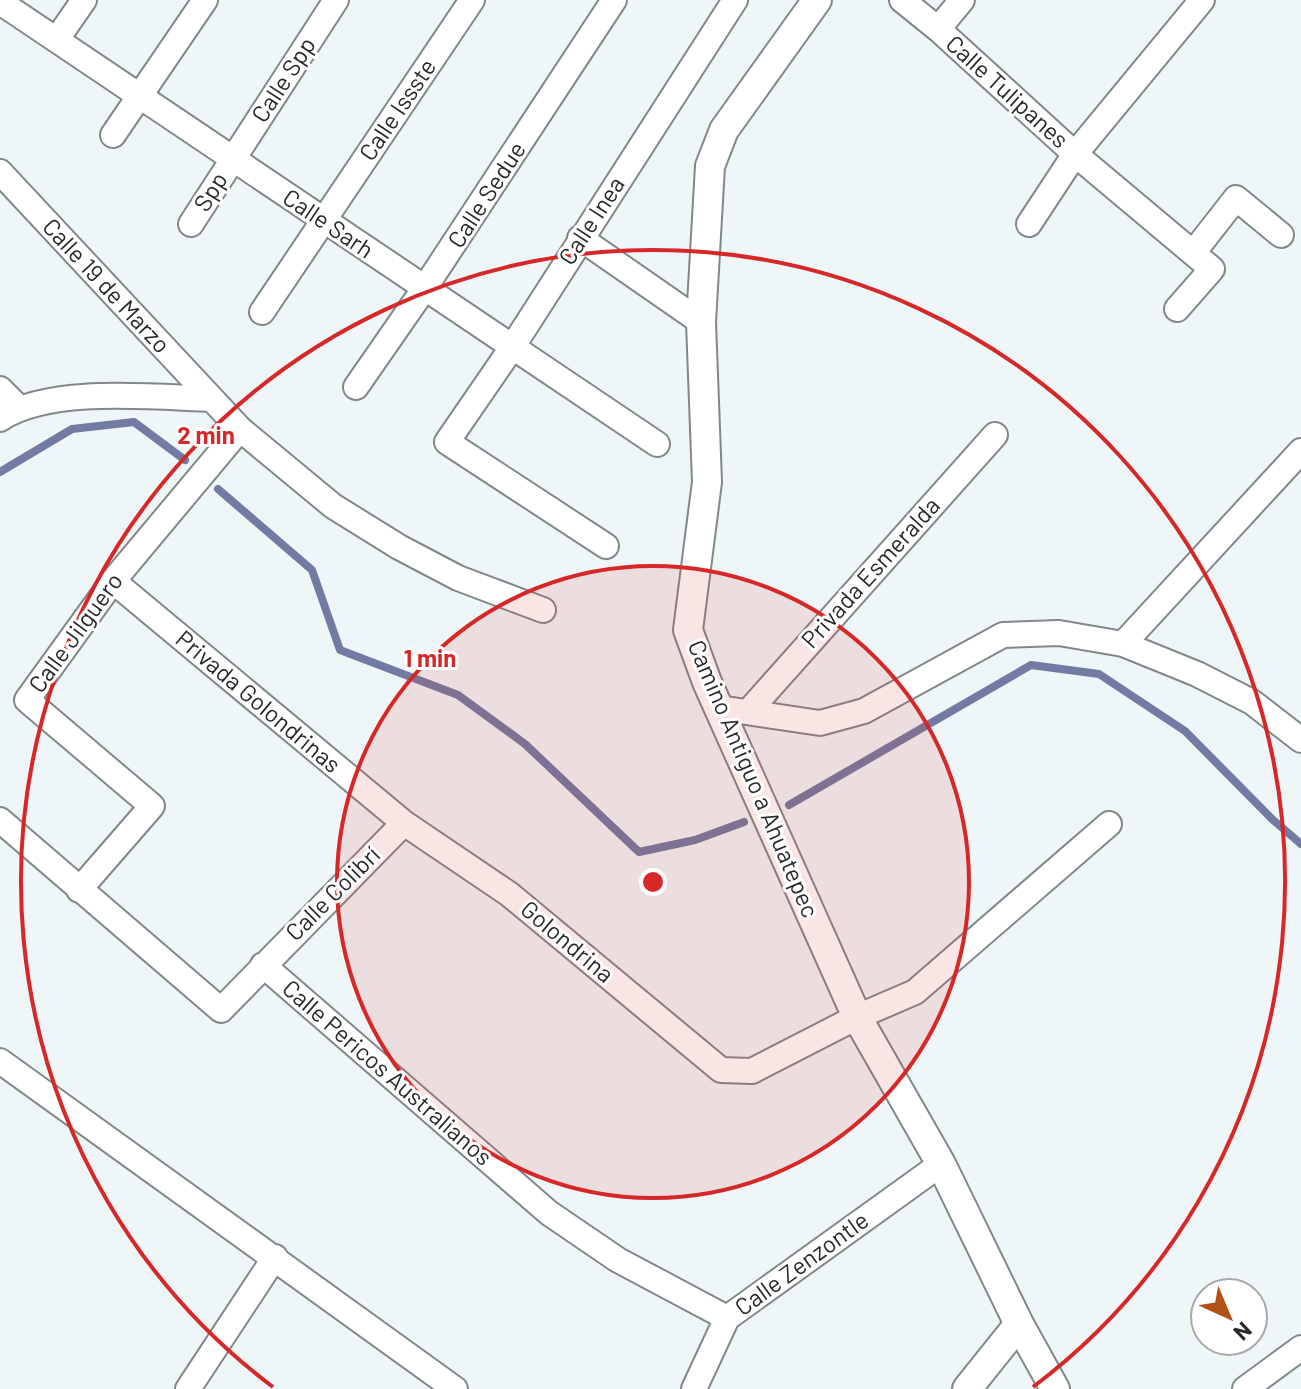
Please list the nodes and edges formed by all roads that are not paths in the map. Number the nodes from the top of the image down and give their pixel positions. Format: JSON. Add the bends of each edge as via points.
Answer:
{"nodes":[{"id":1,"x":84,"y":0,"type":"edge"},
{"id":2,"x":205,"y":0,"type":"edge"},
{"id":3,"x":336,"y":0,"type":"edge"},
{"id":4,"x":472,"y":0,"type":"edge"},
{"id":5,"x":614,"y":0,"type":"edge"},
{"id":6,"x":735,"y":0,"type":"edge"},
{"id":7,"x":817,"y":0,"type":"edge"},
{"id":8,"x":902,"y":0,"type":"edge"},
{"id":9,"x":962,"y":0,"type":"edge"},
{"id":10,"x":1202,"y":0,"type":"edge"},
{"id":11,"x":0,"y":2,"type":"edge"},
{"id":12,"x":938,"y":29,"type":"junction"},
{"id":13,"x":57,"y":39,"type":"junction"},
{"id":14,"x":141,"y":96,"type":"junction"},
{"id":15,"x":113,"y":135,"type":"dead end"},
{"id":16,"x":1075,"y":154,"type":"junction"},
{"id":17,"x":231,"y":160,"type":"junction"},
{"id":18,"x":0,"y":172,"type":"edge"},
{"id":19,"x":324,"y":220,"type":"junction"},
{"id":20,"x":191,"y":224,"type":"dead end"},
{"id":21,"x":1029,"y":224,"type":"dead end"},
{"id":22,"x":1281,"y":235,"type":"dead end"},
{"id":23,"x":580,"y":238,"type":"junction"},
{"id":24,"x":1193,"y":253,"type":"junction"},
{"id":25,"x":424,"y":289,"type":"junction"},
{"id":26,"x":1177,"y":309,"type":"dead end"},
{"id":27,"x":262,"y":312,"type":"dead end"},
{"id":28,"x":701,"y":322,"type":"junction"},
{"id":29,"x":513,"y":346,"type":"junction"},
{"id":30,"x":356,"y":387,"type":"dead end"},
{"id":31,"x":0,"y":389,"type":"edge"},
{"id":32,"x":211,"y":399,"type":"junction"},
{"id":33,"x":9,"y":413,"type":"edge"},
{"id":34,"x":240,"y":429,"type":"junction"},
{"id":35,"x":995,"y":435,"type":"dead end"},
{"id":36,"x":657,"y":444,"type":"dead end"},
{"id":37,"x":1301,"y":451,"type":"edge"},
{"id":38,"x":606,"y":546,"type":"dead end"},
{"id":39,"x":113,"y":581,"type":"junction"},
{"id":40,"x":543,"y":610,"type":"dead end"},
{"id":41,"x":1123,"y":644,"type":"junction"},
{"id":42,"x":719,"y":708,"type":"junction"},
{"id":43,"x":748,"y":712,"type":"junction"},
{"id":44,"x":1290,"y":719,"type":"edge"},
{"id":45,"x":1301,"y":740,"type":"edge"},
{"id":46,"x":0,"y":820,"type":"edge"},
{"id":47,"x":404,"y":823,"type":"junction"},
{"id":48,"x":1109,"y":824,"type":"dead end"},
{"id":49,"x":79,"y":890,"type":"junction"},
{"id":50,"x":263,"y":965,"type":"junction"},
{"id":51,"x":857,"y":1017,"type":"junction"},
{"id":52,"x":3,"y":1068,"type":"edge"},
{"id":53,"x":941,"y":1164,"type":"junction"},
{"id":54,"x":275,"y":1257,"type":"junction"},
{"id":55,"x":727,"y":1318,"type":"junction"},
{"id":56,"x":1019,"y":1324,"type":"junction"},
{"id":57,"x":1301,"y":1348,"type":"edge"},
{"id":58,"x":188,"y":1389,"type":"edge"},
{"id":59,"x":455,"y":1389,"type":"edge"},
{"id":60,"x":694,"y":1389,"type":"edge"},
{"id":61,"x":967,"y":1389,"type":"edge"},
{"id":62,"x":1055,"y":1389,"type":"edge"},
{"id":63,"x":1245,"y":1389,"type":"edge"}],
"edges":[{"from":1,"to":13,"type":"street"},
{"from":2,"to":14,"type":"street"},
{"from":3,"to":17,"type":"street","name":"Calle Spp"},
{"from":4,"to":19,"type":"street","name":"Calle Issste"},
{"from":5,"to":25,"type":"street","name":"Calle Sedue"},
{"from":6,"to":23,"type":"street","name":"Calle Inea"},
{"from":7,"to":28,"type":"street","name":"Camino Antiguo a Ahuatepec","via":[[724,130],[710,166]]},
{"from":8,"to":12,"type":"street","name":"Calle Tulipanes"},
{"from":9,"to":12,"type":"street"},
{"from":10,"to":16,"type":"street"},
{"from":11,"to":13,"type":"street","name":"Calle Sarh"},
{"from":12,"to":16,"type":"street","name":"Calle Tulipanes"},
{"from":13,"to":14,"type":"street","name":"Calle Sarh"},
{"from":14,"to":15,"type":"street"},
{"from":14,"to":17,"type":"street","name":"Calle Sarh"},
{"from":16,"to":21,"type":"street"},
{"from":16,"to":24,"type":"street","name":"Calle Tulipanes"},
{"from":17,"to":19,"type":"street","name":"Calle Sarh"},
{"from":17,"to":20,"type":"street","name":"Spp"},
{"from":18,"to":32,"type":"street","name":"Calle 19 de Marzo"},
{"from":19,"to":25,"type":"street","name":"Calle Sarh"},
{"from":19,"to":27,"type":"street","name":"Calle Issste"},
{"from":22,"to":24,"type":"street","via":[[1236,198]]},
{"from":23,"to":28,"type":"street"},
{"from":23,"to":29,"type":"street","name":"Calle Inea"},
{"from":24,"to":26,"type":"street","name":"Calle Tulipanes","via":[[1212,269]]},
{"from":25,"to":29,"type":"street","name":"Calle Sarh"},
{"from":25,"to":30,"type":"street","name":"Calle Sedue"},
{"from":28,"to":42,"type":"street","name":"Camino Antiguo a Ahuatepec","via":[[707,482],[688,630]]},
{"from":29,"to":36,"type":"street","name":"Calle Sarh"},
{"from":29,"to":38,"type":"street","name":"Calle Inea","via":[[447,442]]},
{"from":31,"to":33,"type":"street"},
{"from":32,"to":33,"type":"street","via":[[98,395]]},
{"from":32,"to":34,"type":"street","name":"Calle 19 de Marzo"},
{"from":34,"to":39,"type":"street","name":"Calle Jilguero"},
{"from":34,"to":40,"type":"street","name":"Calle 19 de Marzo","via":[[333,506],[399,547],[458,578]]},
{"from":35,"to":43,"type":"street","name":"Privada Esmeralda"},
{"from":37,"to":41,"type":"street"},
{"from":39,"to":47,"type":"street","name":"Privada Golondrinas"},
{"from":39,"to":49,"type":"street","name":"Calle Jilguero","via":[[27,700],[152,806]]},
{"from":41,"to":43,"type":"street","via":[[1059,633],[1003,635],[864,711],[820,723]]},
{"from":41,"to":44,"type":"street"},
{"from":42,"to":43,"type":"street"},
{"from":42,"to":51,"type":"street","name":"Camino Antiguo a Ahuatepec"},
{"from":44,"to":45,"type":"street"},
{"from":46,"to":49,"type":"street","name":"Calle Pericos Australianos"},
{"from":47,"to":50,"type":"street","name":"Calle Colibrí"},
{"from":47,"to":51,"type":"street","name":"Golondrina","via":[[509,894],[721,1070],[752,1071]]},
{"from":48,"to":51,"type":"street","via":[[915,992]]},
{"from":49,"to":50,"type":"street","name":"Calle Pericos Australianos","via":[[221,1010]]},
{"from":50,"to":55,"type":"street","name":"Calle Pericos Australianos","via":[[549,1213],[618,1260]]},
{"from":51,"to":53,"type":"street","name":"Camino Antiguo a Ahuatepec"},
{"from":52,"to":54,"type":"street"},
{"from":53,"to":55,"type":"street","name":"Calle Zenzontle"},
{"from":53,"to":56,"type":"street","name":"Camino Antiguo a Ahuatepec"},
{"from":54,"to":58,"type":"street"},
{"from":54,"to":59,"type":"street"},
{"from":55,"to":60,"type":"street","name":"Calle Zenzontle"},
{"from":56,"to":61,"type":"street"},
{"from":56,"to":62,"type":"street","name":"Camino Antiguo a Ahuatepec"},
{"from":57,"to":63,"type":"street"}]}
